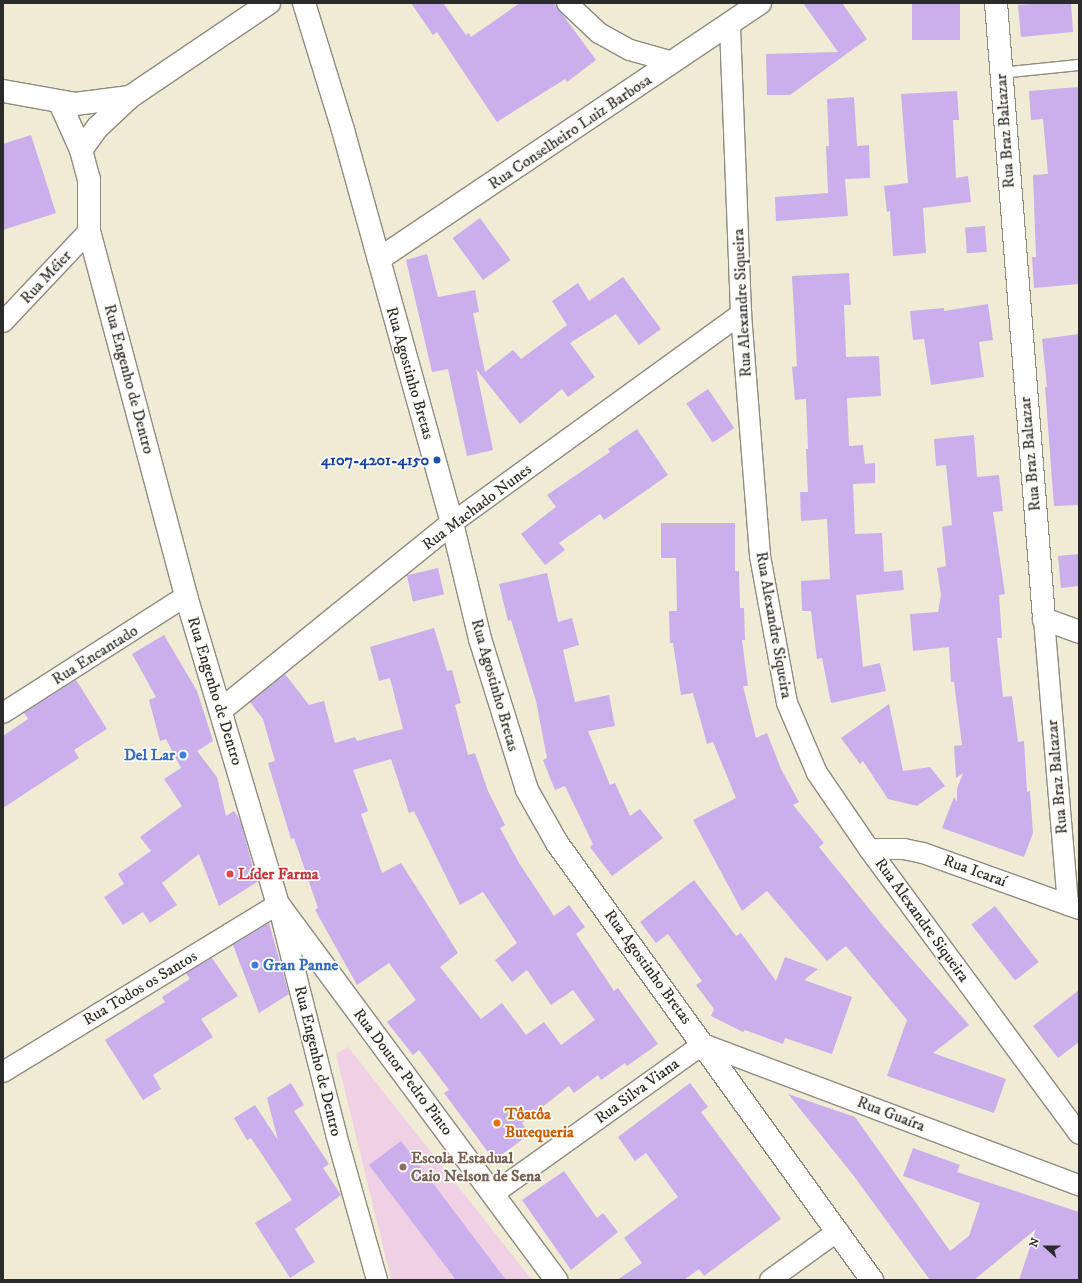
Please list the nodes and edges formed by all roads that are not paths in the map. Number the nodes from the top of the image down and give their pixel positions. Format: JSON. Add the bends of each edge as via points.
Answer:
{"nodes":[{"id":1,"x":269,"y":3,"type":"edge"},
{"id":2,"x":304,"y":3,"type":"edge"},
{"id":3,"x":567,"y":3,"type":"edge"},
{"id":4,"x":760,"y":3,"type":"edge"},
{"id":5,"x":996,"y":3,"type":"edge"},
{"id":6,"x":730,"y":26,"type":"junction"},
{"id":7,"x":673,"y":62,"type":"junction"},
{"id":8,"x":1079,"y":65,"type":"edge"},
{"id":9,"x":1000,"y":73,"type":"junction"},
{"id":10,"x":3,"y":91,"type":"edge"},
{"id":11,"x":130,"y":97,"type":"junction"},
{"id":12,"x":60,"y":103,"type":"junction"},
{"id":13,"x":80,"y":150,"type":"junction"},
{"id":14,"x":89,"y":231,"type":"junction"},
{"id":15,"x":379,"y":259,"type":"junction"},
{"id":16,"x":741,"y":314,"type":"junction"},
{"id":17,"x":3,"y":322,"type":"edge"},
{"id":18,"x":452,"y":523,"type":"junction"},
{"id":19,"x":186,"y":596,"type":"junction"},
{"id":20,"x":1044,"y":619,"type":"junction"},
{"id":21,"x":1079,"y":632,"type":"edge"},
{"id":22,"x":221,"y":710,"type":"junction"},
{"id":23,"x":3,"y":713,"type":"edge"},
{"id":24,"x":869,"y":849,"type":"junction"},
{"id":25,"x":278,"y":904,"type":"junction"},
{"id":26,"x":1074,"y":907,"type":"edge"},
{"id":27,"x":703,"y":1044,"type":"junction"},
{"id":28,"x":3,"y":1072,"type":"edge"},
{"id":29,"x":1079,"y":1134,"type":"edge"},
{"id":30,"x":1079,"y":1185,"type":"edge"},
{"id":31,"x":494,"y":1194,"type":"junction"},
{"id":32,"x":838,"y":1231,"type":"junction"},
{"id":33,"x":378,"y":1280,"type":"edge"},
{"id":34,"x":556,"y":1280,"type":"edge"},
{"id":35,"x":770,"y":1280,"type":"edge"},
{"id":36,"x":872,"y":1280,"type":"edge"}],
"edges":[{"from":1,"to":11,"type":"street"},
{"from":2,"to":15,"type":"street","name":"Rua Agostinho Bretas"},
{"from":3,"to":7,"type":"street","via":[[599,33],[630,50]]},
{"from":4,"to":6,"type":"street","name":"Rua Conselheiro Luiz Barbosa"},
{"from":5,"to":9,"type":"street","name":"Rua Braz Baltazar"},
{"from":6,"to":7,"type":"street","name":"Rua Conselheiro Luiz Barbosa"},
{"from":6,"to":16,"type":"street","name":"Rua Alexandre Siqueira"},
{"from":7,"to":15,"type":"street","name":"Rua Conselheiro Luiz Barbosa"},
{"from":8,"to":9,"type":"lane"},
{"from":9,"to":20,"type":"street","name":"Rua Braz Baltazar"},
{"from":10,"to":12,"type":"street"},
{"from":11,"to":12,"type":"street","via":[[75,104]]},
{"from":11,"to":13,"type":"street","via":[[98,127]]},
{"from":12,"to":13,"type":"street","name":"Rua Engenho de Dentro"},
{"from":13,"to":14,"type":"street","name":"Rua Engenho de Dentro","via":[[90,179]]},
{"from":14,"to":17,"type":"street","name":"Rua Méier"},
{"from":14,"to":19,"type":"street","name":"Rua Engenho de Dentro"},
{"from":15,"to":18,"type":"street","name":"Rua Agostinho Bretas"},
{"from":16,"to":18,"type":"street","name":"Rua Machado Nunes"},
{"from":16,"to":24,"type":"street","name":"Rua Alexandre Siqueira","via":[[760,556],[787,703],[817,772]]},
{"from":18,"to":22,"type":"street","name":"Rua Machado Nunes"},
{"from":18,"to":27,"type":"street","name":"Rua Agostinho Bretas","via":[[480,639],[527,790],[557,843]]},
{"from":19,"to":22,"type":"street","name":"Rua Engenho de Dentro"},
{"from":19,"to":23,"type":"street","name":"Rua Encantado"},
{"from":20,"to":21,"type":"street"},
{"from":20,"to":26,"type":"street","name":"Rua Braz Baltazar"},
{"from":22,"to":25,"type":"street","name":"Rua Engenho de Dentro"},
{"from":24,"to":26,"type":"street","name":"Rua Icaraí","via":[[904,849],[923,853]]},
{"from":24,"to":29,"type":"street","name":"Rua Alexandre Siqueira"},
{"from":25,"to":28,"type":"street","name":"Rua Todos os Santos"},
{"from":25,"to":31,"type":"street","name":"Rua Doutor Pedro Pinto"},
{"from":25,"to":33,"type":"street","name":"Rua Engenho de Dentro","via":[[336,1134]]},
{"from":27,"to":30,"type":"street","name":"Rua Guaíra"},
{"from":27,"to":31,"type":"street","name":"Rua Silva Viana"},
{"from":27,"to":32,"type":"street","name":"Rua Agostinho Bretas"},
{"from":31,"to":34,"type":"street","name":"Rua Doutor Pedro Pinto"},
{"from":32,"to":35,"type":"street"},
{"from":32,"to":36,"type":"street","name":"Rua Agostinho Bretas"}]}
